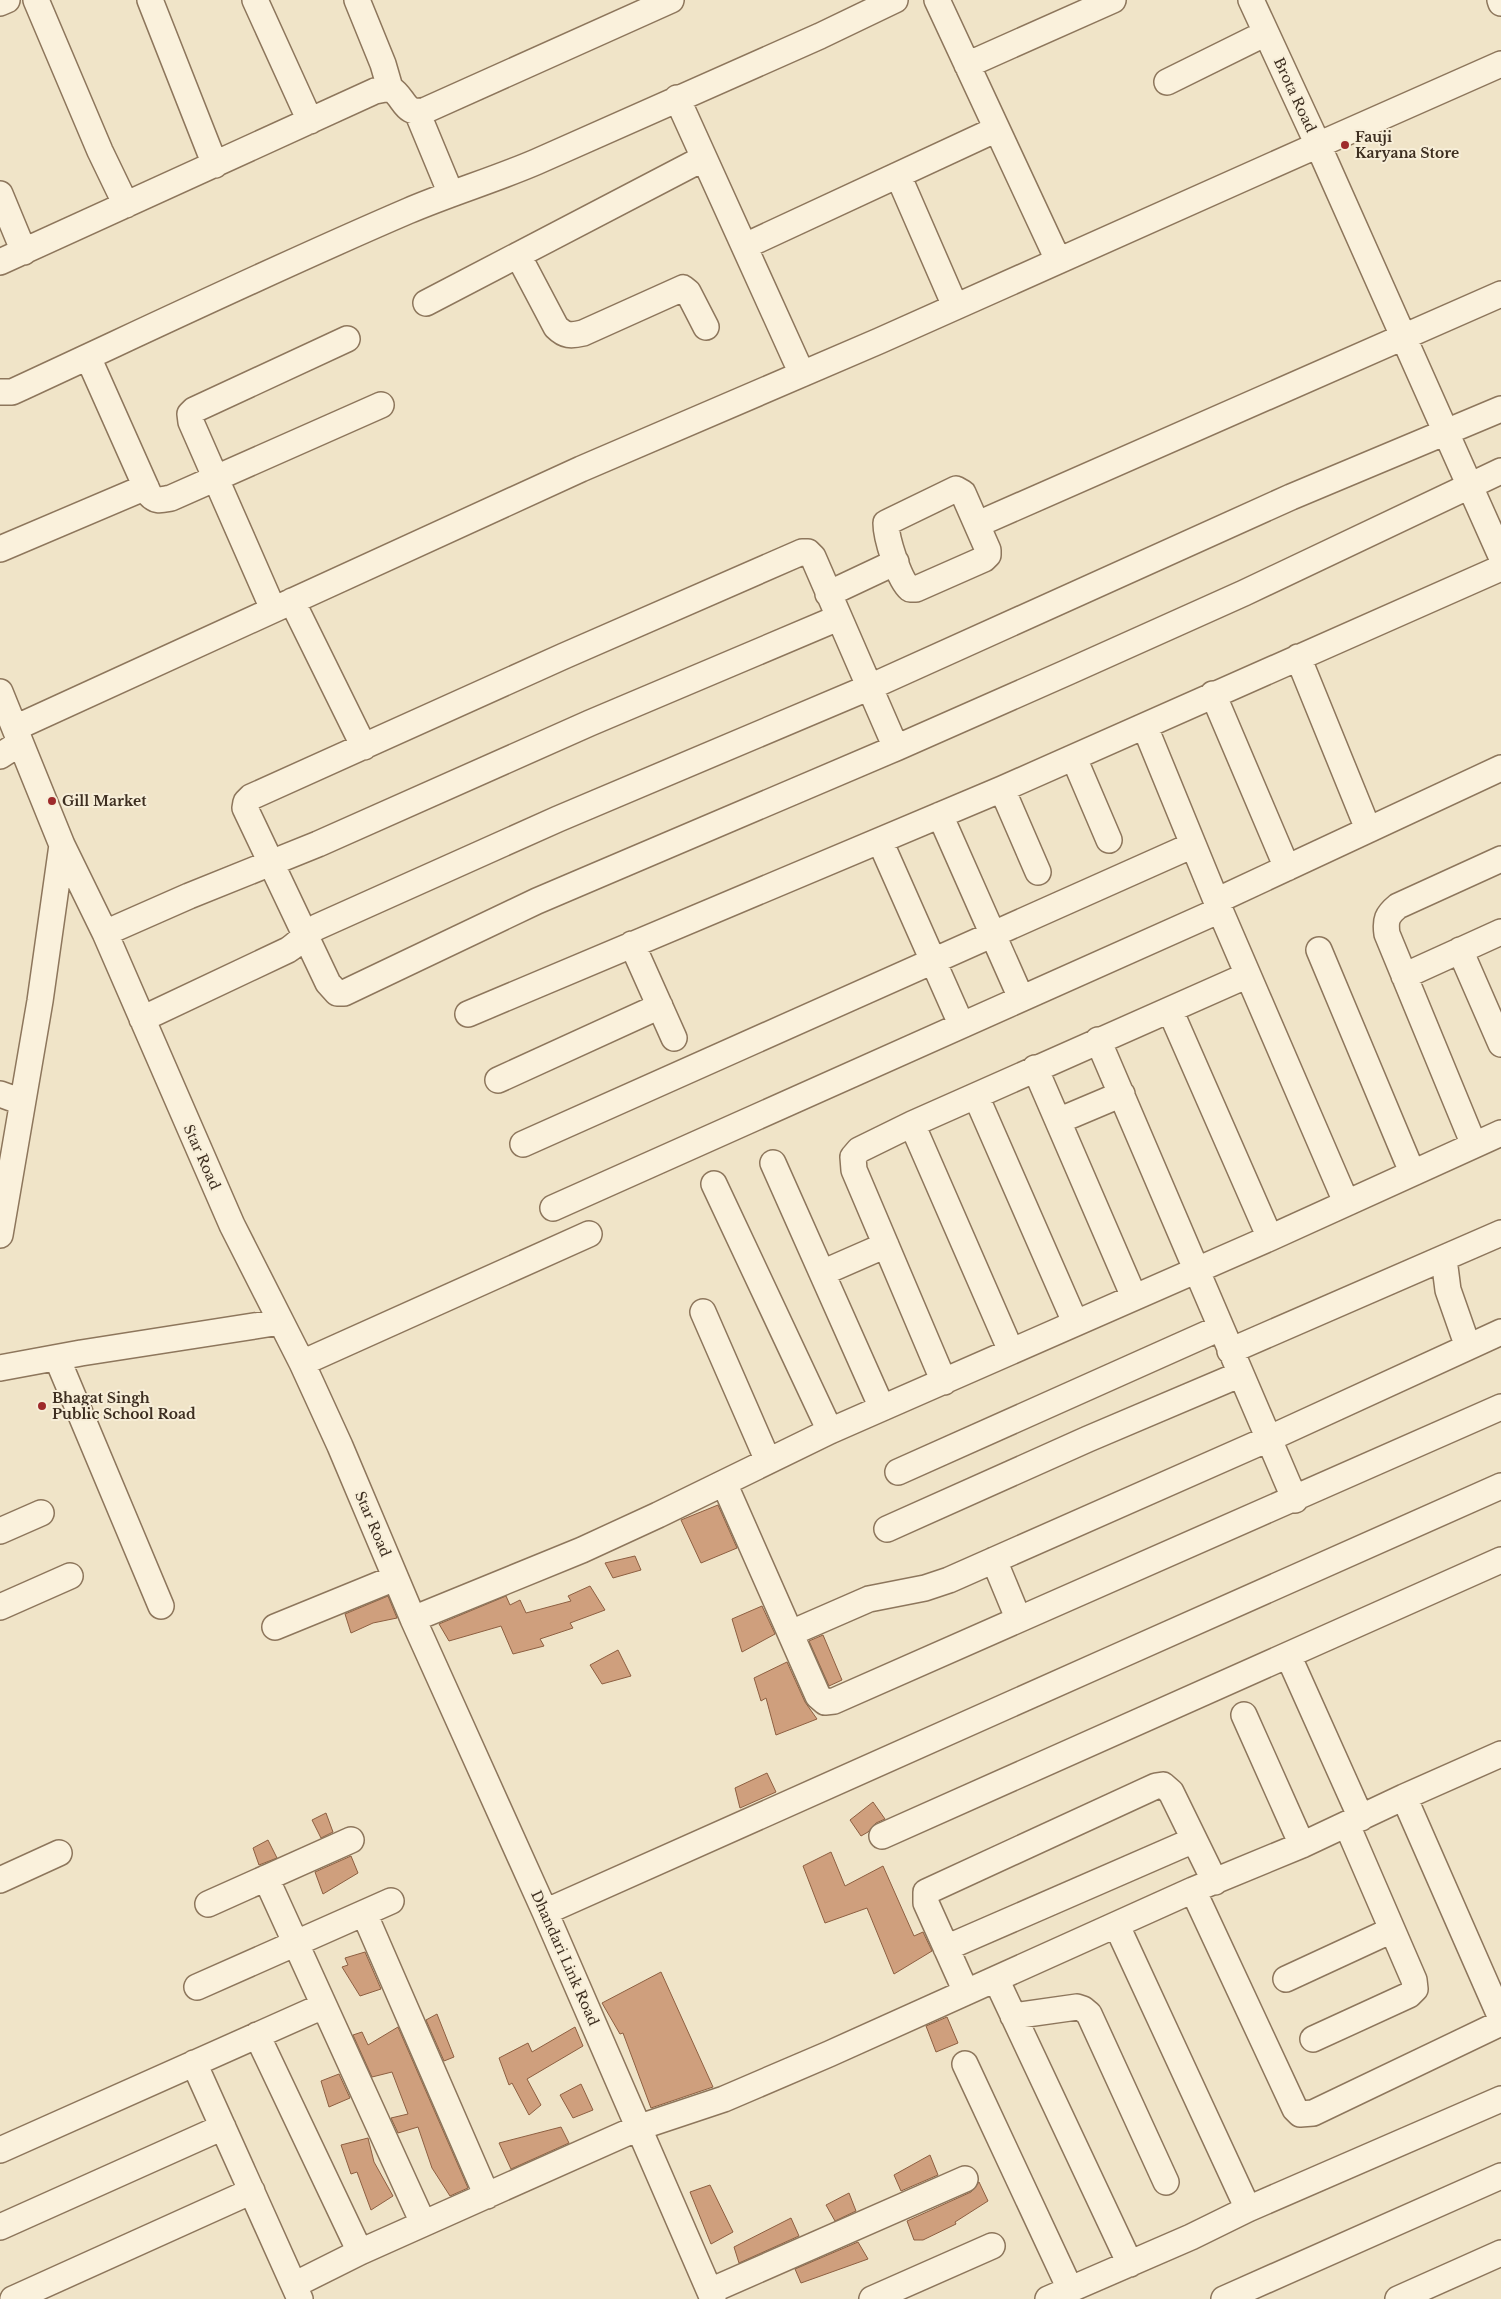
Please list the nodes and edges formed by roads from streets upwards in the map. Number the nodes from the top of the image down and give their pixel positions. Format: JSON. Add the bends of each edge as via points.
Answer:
{"nodes":[{"id":1,"x":8,"y":0,"type":"edge"},
{"id":2,"x":36,"y":0,"type":"edge"},
{"id":3,"x":150,"y":0,"type":"edge"},
{"id":4,"x":255,"y":0,"type":"edge"},
{"id":5,"x":357,"y":0,"type":"edge"},
{"id":6,"x":671,"y":0,"type":"edge"},
{"id":7,"x":895,"y":0,"type":"edge"},
{"id":8,"x":937,"y":0,"type":"edge"},
{"id":9,"x":1113,"y":0,"type":"edge"},
{"id":10,"x":1251,"y":0,"type":"edge"},
{"id":11,"x":0,"y":3,"type":"edge"},
{"id":12,"x":1266,"y":34,"type":"junction"},
{"id":13,"x":967,"y":64,"type":"junction"},
{"id":14,"x":1501,"y":64,"type":"edge"},
{"id":15,"x":1166,"y":82,"type":"dead end"},
{"id":16,"x":390,"y":88,"type":"junction"},
{"id":17,"x":676,"y":98,"type":"junction"},
{"id":18,"x":417,"y":112,"type":"junction"},
{"id":19,"x":310,"y":121,"type":"junction"},
{"id":20,"x":996,"y":129,"type":"junction"},
{"id":21,"x":1318,"y":145,"type":"junction"},
{"id":22,"x":704,"y":158,"type":"junction"},
{"id":23,"x":215,"y":165,"type":"junction"},
{"id":24,"x":898,"y":175,"type":"junction"},
{"id":25,"x":0,"y":194,"type":"edge"},
{"id":26,"x":451,"y":194,"type":"junction"},
{"id":27,"x":126,"y":205,"type":"junction"},
{"id":28,"x":745,"y":246,"type":"junction"},
{"id":29,"x":24,"y":252,"type":"junction"},
{"id":30,"x":518,"y":255,"type":"junction"},
{"id":31,"x":1058,"y":260,"type":"junction"},
{"id":32,"x":0,"y":262,"type":"edge"},
{"id":33,"x":1501,"y":294,"type":"edge"},
{"id":34,"x":426,"y":303,"type":"dead end"},
{"id":35,"x":955,"y":306,"type":"junction"},
{"id":36,"x":706,"y":327,"type":"dead end"},
{"id":37,"x":1403,"y":337,"type":"junction"},
{"id":38,"x":347,"y":339,"type":"dead end"},
{"id":39,"x":88,"y":357,"type":"junction"},
{"id":40,"x":802,"y":374,"type":"junction"},
{"id":41,"x":0,"y":392,"type":"edge"},
{"id":42,"x":381,"y":405,"type":"dead end"},
{"id":43,"x":1501,"y":409,"type":"edge"},
{"id":44,"x":1446,"y":432,"type":"junction"},
{"id":45,"x":1501,"y":471,"type":"edge"},
{"id":46,"x":215,"y":478,"type":"junction"},
{"id":47,"x":1470,"y":486,"type":"junction"},
{"id":48,"x":146,"y":487,"type":"junction"},
{"id":49,"x":978,"y":524,"type":"junction"},
{"id":50,"x":0,"y":549,"type":"edge"},
{"id":51,"x":1501,"y":556,"type":"edge"},
{"id":52,"x":896,"y":562,"type":"junction"},
{"id":53,"x":1501,"y":568,"type":"edge"},
{"id":54,"x":828,"y":594,"type":"junction"},
{"id":55,"x":282,"y":605,"type":"junction"},
{"id":56,"x":838,"y":618,"type":"junction"},
{"id":57,"x":1298,"y":657,"type":"junction"},
{"id":58,"x":870,"y":687,"type":"junction"},
{"id":59,"x":0,"y":692,"type":"edge"},
{"id":60,"x":1213,"y":694,"type":"junction"},
{"id":61,"x":1145,"y":727,"type":"junction"},
{"id":62,"x":12,"y":742,"type":"edge"},
{"id":63,"x":364,"y":747,"type":"junction"},
{"id":64,"x":896,"y":748,"type":"junction"},
{"id":65,"x":1074,"y":758,"type":"junction"},
{"id":66,"x":1501,"y":768,"type":"edge"},
{"id":67,"x":1002,"y":789,"type":"junction"},
{"id":68,"x":940,"y":816,"type":"junction"},
{"id":69,"x":1368,"y":829,"type":"junction"},
{"id":70,"x":1109,"y":840,"type":"dead end"},
{"id":71,"x":880,"y":841,"type":"junction"},
{"id":72,"x":62,"y":845,"type":"junction"},
{"id":73,"x":1193,"y":845,"type":"junction"},
{"id":74,"x":1501,"y":859,"type":"edge"},
{"id":75,"x":270,"y":862,"type":"junction"},
{"id":76,"x":1287,"y":868,"type":"junction"},
{"id":77,"x":1038,"y":872,"type":"dead end"},
{"id":78,"x":1218,"y":906,"type":"junction"},
{"id":79,"x":1501,"y":932,"type":"edge"},
{"id":80,"x":105,"y":933,"type":"junction"},
{"id":81,"x":994,"y":935,"type":"junction"},
{"id":82,"x":305,"y":938,"type":"junction"},
{"id":83,"x":632,"y":944,"type":"junction"},
{"id":84,"x":1319,"y":950,"type":"dead end"},
{"id":85,"x":1460,"y":950,"type":"junction"},
{"id":86,"x":933,"y":961,"type":"junction"},
{"id":87,"x":1248,"y":975,"type":"junction"},
{"id":88,"x":1404,"y":976,"type":"junction"},
{"id":89,"x":1021,"y":998,"type":"junction"},
{"id":90,"x":660,"y":1006,"type":"junction"},
{"id":91,"x":1170,"y":1010,"type":"junction"},
{"id":92,"x":468,"y":1014,"type":"dead end"},
{"id":93,"x":142,"y":1019,"type":"junction"},
{"id":94,"x":961,"y":1024,"type":"junction"},
{"id":95,"x":674,"y":1038,"type":"dead end"},
{"id":96,"x":1098,"y":1040,"type":"junction"},
{"id":97,"x":1501,"y":1044,"type":"edge"},
{"id":98,"x":1036,"y":1068,"type":"junction"},
{"id":99,"x":498,"y":1080,"type":"dead end"},
{"id":100,"x":1122,"y":1094,"type":"junction"},
{"id":101,"x":976,"y":1096,"type":"junction"},
{"id":102,"x":11,"y":1098,"type":"edge"},
{"id":103,"x":1058,"y":1121,"type":"junction"},
{"id":104,"x":912,"y":1124,"type":"junction"},
{"id":105,"x":1501,"y":1133,"type":"edge"},
{"id":106,"x":523,"y":1144,"type":"dead end"},
{"id":107,"x":1474,"y":1145,"type":"junction"},
{"id":108,"x":772,"y":1164,"type":"dead end"},
{"id":109,"x":1412,"y":1172,"type":"junction"},
{"id":110,"x":714,"y":1184,"type":"dead end"},
{"id":111,"x":1346,"y":1202,"type":"junction"},
{"id":112,"x":553,"y":1208,"type":"dead end"},
{"id":113,"x":1501,"y":1233,"type":"edge"},
{"id":114,"x":590,"y":1234,"type":"dead end"},
{"id":115,"x":0,"y":1235,"type":"edge"},
{"id":116,"x":1270,"y":1238,"type":"junction"},
{"id":117,"x":886,"y":1245,"type":"junction"},
{"id":118,"x":1444,"y":1259,"type":"junction"},
{"id":119,"x":1196,"y":1269,"type":"junction"},
{"id":120,"x":822,"y":1273,"type":"junction"},
{"id":121,"x":1134,"y":1297,"type":"junction"},
{"id":122,"x":703,"y":1312,"type":"dead end"},
{"id":123,"x":280,"y":1322,"type":"junction"},
{"id":124,"x":1075,"y":1322,"type":"junction"},
{"id":125,"x":1220,"y":1328,"type":"junction"},
{"id":126,"x":1501,"y":1332,"type":"edge"},
{"id":127,"x":1468,"y":1347,"type":"junction"},
{"id":128,"x":1011,"y":1351,"type":"junction"},
{"id":129,"x":1230,"y":1351,"type":"junction"},
{"id":130,"x":57,"y":1358,"type":"junction"},
{"id":131,"x":302,"y":1364,"type":"junction"},
{"id":132,"x":0,"y":1368,"type":"edge"},
{"id":133,"x":1241,"y":1374,"type":"junction"},
{"id":134,"x":944,"y":1382,"type":"junction"},
{"id":135,"x":882,"y":1408,"type":"junction"},
{"id":136,"x":1501,"y":1408,"type":"edge"},
{"id":137,"x":830,"y":1431,"type":"junction"},
{"id":138,"x":1268,"y":1439,"type":"junction"},
{"id":139,"x":768,"y":1461,"type":"junction"},
{"id":140,"x":898,"y":1472,"type":"dead end"},
{"id":141,"x":724,"y":1483,"type":"junction"},
{"id":142,"x":1501,"y":1486,"type":"edge"},
{"id":143,"x":1295,"y":1500,"type":"junction"},
{"id":144,"x":41,"y":1513,"type":"dead end"},
{"id":145,"x":887,"y":1529,"type":"dead end"},
{"id":146,"x":0,"y":1531,"type":"edge"},
{"id":147,"x":994,"y":1560,"type":"junction"},
{"id":148,"x":1501,"y":1560,"type":"edge"},
{"id":149,"x":70,"y":1576,"type":"dead end"},
{"id":150,"x":396,"y":1578,"type":"junction"},
{"id":151,"x":161,"y":1606,"type":"dead end"},
{"id":152,"x":0,"y":1607,"type":"edge"},
{"id":153,"x":1018,"y":1618,"type":"junction"},
{"id":154,"x":412,"y":1619,"type":"junction"},
{"id":155,"x":275,"y":1627,"type":"dead end"},
{"id":156,"x":791,"y":1633,"type":"junction"},
{"id":157,"x":1288,"y":1655,"type":"junction"},
{"id":158,"x":1244,"y":1715,"type":"dead end"},
{"id":159,"x":1501,"y":1754,"type":"edge"},
{"id":160,"x":1404,"y":1797,"type":"junction"},
{"id":161,"x":1354,"y":1821,"type":"junction"},
{"id":162,"x":882,"y":1836,"type":"dead end"},
{"id":163,"x":351,"y":1840,"type":"dead end"},
{"id":164,"x":1194,"y":1840,"type":"junction"},
{"id":165,"x":1302,"y":1845,"type":"junction"},
{"id":166,"x":59,"y":1853,"type":"dead end"},
{"id":167,"x":266,"y":1878,"type":"junction"},
{"id":168,"x":0,"y":1880,"type":"edge"},
{"id":169,"x":1204,"y":1886,"type":"junction"},
{"id":170,"x":391,"y":1900,"type":"dead end"},
{"id":171,"x":208,"y":1904,"type":"dead end"},
{"id":172,"x":545,"y":1912,"type":"junction"},
{"id":173,"x":364,"y":1913,"type":"junction"},
{"id":174,"x":1117,"y":1926,"type":"junction"},
{"id":175,"x":1392,"y":1930,"type":"junction"},
{"id":176,"x":295,"y":1944,"type":"junction"},
{"id":177,"x":946,"y":1948,"type":"junction"},
{"id":178,"x":996,"y":1979,"type":"junction"},
{"id":179,"x":1286,"y":1979,"type":"dead end"},
{"id":180,"x":197,"y":1987,"type":"dead end"},
{"id":181,"x":966,"y":1992,"type":"junction"},
{"id":182,"x":323,"y":2006,"type":"junction"},
{"id":183,"x":1013,"y":2016,"type":"junction"},
{"id":184,"x":1501,"y":2018,"type":"edge"},
{"id":185,"x":1501,"y":2023,"type":"edge"},
{"id":186,"x":257,"y":2035,"type":"junction"},
{"id":187,"x":1313,"y":2039,"type":"dead end"},
{"id":188,"x":194,"y":2063,"type":"junction"},
{"id":189,"x":965,"y":2064,"type":"dead end"},
{"id":190,"x":1501,"y":2099,"type":"edge"},
{"id":191,"x":223,"y":2127,"type":"junction"},
{"id":192,"x":640,"y":2127,"type":"junction"},
{"id":193,"x":0,"y":2150,"type":"edge"},
{"id":194,"x":1501,"y":2176,"type":"edge"},
{"id":195,"x":964,"y":2179,"type":"dead end"},
{"id":196,"x":1166,"y":2182,"type":"dead end"},
{"id":197,"x":252,"y":2191,"type":"junction"},
{"id":198,"x":487,"y":2196,"type":"junction"},
{"id":199,"x":1248,"y":2209,"type":"junction"},
{"id":200,"x":423,"y":2223,"type":"junction"},
{"id":201,"x":0,"y":2227,"type":"edge"},
{"id":202,"x":992,"y":2246,"type":"dead end"},
{"id":203,"x":360,"y":2252,"type":"junction"},
{"id":204,"x":1501,"y":2253,"type":"edge"},
{"id":205,"x":1130,"y":2264,"type":"junction"},
{"id":206,"x":1070,"y":2289,"type":"junction"},
{"id":207,"x":297,"y":2292,"type":"edge"},
{"id":208,"x":712,"y":2295,"type":"edge"},
{"id":209,"x":13,"y":2299,"type":"edge"},
{"id":210,"x":872,"y":2299,"type":"edge"},
{"id":211,"x":1048,"y":2299,"type":"edge"},
{"id":212,"x":1224,"y":2299,"type":"edge"},
{"id":213,"x":1398,"y":2299,"type":"edge"}],
"edges":[{"from":1,"to":11,"type":"street"},
{"from":2,"to":27,"type":"street"},
{"from":3,"to":23,"type":"street"},
{"from":4,"to":19,"type":"street"},
{"from":5,"to":16,"type":"street"},
{"from":6,"to":18,"type":"street"},
{"from":7,"to":17,"type":"street"},
{"from":8,"to":13,"type":"street"},
{"from":9,"to":13,"type":"street"},
{"from":10,"to":12,"type":"street","name":"Brota Road"},
{"from":12,"to":15,"type":"street"},
{"from":12,"to":21,"type":"street","name":"Brota Road"},
{"from":13,"to":20,"type":"street"},
{"from":14,"to":21,"type":"street","name":"Brota Road"},
{"from":16,"to":18,"type":"street","via":[[410,110]]},
{"from":16,"to":19,"type":"street","via":[[375,91]]},
{"from":17,"to":22,"type":"street"},
{"from":17,"to":26,"type":"street","via":[[528,166]]},
{"from":18,"to":26,"type":"street"},
{"from":19,"to":23,"type":"street"},
{"from":20,"to":24,"type":"street"},
{"from":20,"to":31,"type":"street"},
{"from":21,"to":31,"type":"street"},
{"from":21,"to":37,"type":"street"},
{"from":22,"to":28,"type":"street"},
{"from":22,"to":30,"type":"street"},
{"from":23,"to":27,"type":"street"},
{"from":24,"to":28,"type":"street"},
{"from":24,"to":35,"type":"street"},
{"from":25,"to":29,"type":"street"},
{"from":26,"to":39,"type":"street","via":[[329,245]]},
{"from":27,"to":29,"type":"street"},
{"from":28,"to":40,"type":"street"},
{"from":29,"to":32,"type":"street"},
{"from":30,"to":34,"type":"street"},
{"from":30,"to":36,"type":"street","via":[[556,328],[563,334],[583,333],[683,288]]},
{"from":31,"to":35,"type":"street"},
{"from":33,"to":37,"type":"street"},
{"from":35,"to":40,"type":"street"},
{"from":37,"to":44,"type":"street"},
{"from":37,"to":49,"type":"street"},
{"from":38,"to":46,"type":"street","via":[[203,405],[190,414]]},
{"from":39,"to":41,"type":"street","via":[[12,392]]},
{"from":39,"to":48,"type":"street"},
{"from":40,"to":55,"type":"street","via":[[581,469]]},
{"from":42,"to":46,"type":"street"},
{"from":43,"to":44,"type":"street"},
{"from":44,"to":47,"type":"street"},
{"from":44,"to":58,"type":"street","via":[[1291,497]]},
{"from":45,"to":47,"type":"street"},
{"from":46,"to":48,"type":"street","via":[[161,500],[154,499]]},
{"from":46,"to":55,"type":"street"},
{"from":47,"to":51,"type":"street"},
{"from":47,"to":64,"type":"street","via":[[1244,592]]},
{"from":48,"to":50,"type":"street"},
{"from":49,"to":52,"type":"street","via":[[988,555],[976,562],[910,590]]},
{"from":49,"to":52,"type":"street","via":[[961,490],[956,489],[931,500],[886,523]]},
{"from":52,"to":54,"type":"street"},
{"from":53,"to":57,"type":"street"},
{"from":54,"to":56,"type":"street"},
{"from":54,"to":63,"type":"street","via":[[813,557],[802,552]]},
{"from":55,"to":62,"type":"street"},
{"from":55,"to":63,"type":"street"},
{"from":56,"to":58,"type":"street"},
{"from":56,"to":75,"type":"street"},
{"from":57,"to":60,"type":"street"},
{"from":57,"to":69,"type":"street"},
{"from":58,"to":64,"type":"street"},
{"from":58,"to":82,"type":"street","via":[[550,823],[317,927]]},
{"from":59,"to":62,"type":"street","name":"Star Road"},
{"from":60,"to":61,"type":"street"},
{"from":60,"to":76,"type":"street"},
{"from":61,"to":65,"type":"street"},
{"from":61,"to":73,"type":"street"},
{"from":62,"to":72,"type":"street","name":"Star Road"},
{"from":63,"to":75,"type":"street","via":[[246,802],[247,815]]},
{"from":64,"to":82,"type":"street","via":[[537,901],[344,993],[332,990]]},
{"from":65,"to":67,"type":"street"},
{"from":65,"to":70,"type":"street"},
{"from":66,"to":69,"type":"street"},
{"from":67,"to":68,"type":"street"},
{"from":67,"to":77,"type":"street"},
{"from":68,"to":71,"type":"street"},
{"from":68,"to":81,"type":"street"},
{"from":69,"to":76,"type":"street"},
{"from":71,"to":83,"type":"street"},
{"from":71,"to":86,"type":"street"},
{"from":72,"to":80,"type":"street","name":"Star Road"},
{"from":72,"to":102,"type":"street","via":[[40,1001]]},
{"from":73,"to":78,"type":"street"},
{"from":73,"to":81,"type":"street"},
{"from":74,"to":88,"type":"street","via":[[1390,912],[1386,934]]},
{"from":75,"to":80,"type":"street"},
{"from":75,"to":82,"type":"street"},
{"from":76,"to":78,"type":"street"},
{"from":78,"to":87,"type":"street"},
{"from":78,"to":89,"type":"street"},
{"from":79,"to":85,"type":"street"},
{"from":80,"to":93,"type":"street","name":"Star Road"},
{"from":81,"to":86,"type":"street"},
{"from":81,"to":89,"type":"street"},
{"from":82,"to":93,"type":"street","via":[[288,950]]},
{"from":83,"to":90,"type":"street"},
{"from":83,"to":92,"type":"street"},
{"from":84,"to":109,"type":"street"},
{"from":85,"to":88,"type":"street"},
{"from":85,"to":97,"type":"street"},
{"from":86,"to":94,"type":"street"},
{"from":86,"to":106,"type":"street"},
{"from":87,"to":91,"type":"street"},
{"from":87,"to":111,"type":"street"},
{"from":88,"to":107,"type":"street"},
{"from":89,"to":94,"type":"street"},
{"from":90,"to":95,"type":"street"},
{"from":90,"to":99,"type":"street"},
{"from":91,"to":96,"type":"street"},
{"from":91,"to":116,"type":"street"},
{"from":93,"to":123,"type":"street","name":"Star Road","via":[[232,1225]]},
{"from":94,"to":112,"type":"street"},
{"from":96,"to":98,"type":"street"},
{"from":96,"to":100,"type":"street"},
{"from":98,"to":101,"type":"street"},
{"from":98,"to":103,"type":"street"},
{"from":100,"to":103,"type":"street"},
{"from":100,"to":119,"type":"street"},
{"from":101,"to":104,"type":"street"},
{"from":101,"to":124,"type":"street"},
{"from":102,"to":115,"type":"street"},
{"from":103,"to":121,"type":"street"},
{"from":104,"to":117,"type":"street","via":[[859,1150],[853,1157],[854,1170]]},
{"from":104,"to":128,"type":"street"},
{"from":105,"to":107,"type":"street"},
{"from":107,"to":109,"type":"street"},
{"from":108,"to":120,"type":"street"},
{"from":109,"to":111,"type":"street"},
{"from":110,"to":137,"type":"street"},
{"from":111,"to":116,"type":"street"},
{"from":113,"to":118,"type":"street"},
{"from":114,"to":131,"type":"street"},
{"from":116,"to":119,"type":"street"},
{"from":117,"to":120,"type":"street"},
{"from":117,"to":134,"type":"street"},
{"from":118,"to":127,"type":"street","via":[[1448,1290]]},
{"from":118,"to":129,"type":"street"},
{"from":119,"to":121,"type":"street"},
{"from":119,"to":125,"type":"street"},
{"from":120,"to":135,"type":"street"},
{"from":121,"to":124,"type":"street"},
{"from":122,"to":139,"type":"street"},
{"from":123,"to":130,"type":"street"},
{"from":123,"to":131,"type":"street","name":"Star Road"},
{"from":124,"to":128,"type":"street"},
{"from":125,"to":129,"type":"street"},
{"from":125,"to":140,"type":"street"},
{"from":126,"to":127,"type":"street"},
{"from":127,"to":138,"type":"street"},
{"from":128,"to":134,"type":"street"},
{"from":129,"to":133,"type":"street"},
{"from":130,"to":132,"type":"street"},
{"from":130,"to":151,"type":"street"},
{"from":131,"to":150,"type":"street","name":"Star Road"},
{"from":133,"to":138,"type":"street"},
{"from":133,"to":145,"type":"street"},
{"from":134,"to":135,"type":"street"},
{"from":135,"to":137,"type":"street"},
{"from":136,"to":143,"type":"street"},
{"from":137,"to":139,"type":"street"},
{"from":138,"to":143,"type":"street"},
{"from":138,"to":147,"type":"street"},
{"from":139,"to":141,"type":"street"},
{"from":141,"to":154,"type":"street","via":[[582,1550]]},
{"from":141,"to":156,"type":"street"},
{"from":142,"to":172,"type":"street"},
{"from":143,"to":153,"type":"street"},
{"from":144,"to":146,"type":"street"},
{"from":147,"to":153,"type":"street"},
{"from":147,"to":156,"type":"street","via":[[925,1588],[869,1599]]},
{"from":148,"to":157,"type":"street"},
{"from":149,"to":152,"type":"street"},
{"from":150,"to":154,"type":"street","name":"Star Road"},
{"from":150,"to":155,"type":"street"},
{"from":153,"to":156,"type":"street","via":[[834,1701],[825,1702],[818,1696]]},
{"from":154,"to":172,"type":"street","name":"Dhandari Link Road"},
{"from":157,"to":161,"type":"street"},
{"from":157,"to":162,"type":"street"},
{"from":158,"to":165,"type":"street"},
{"from":159,"to":160,"type":"street"},
{"from":160,"to":161,"type":"street"},
{"from":160,"to":184,"type":"street"},
{"from":161,"to":165,"type":"street"},
{"from":161,"to":175,"type":"street"},
{"from":163,"to":167,"type":"street"},
{"from":164,"to":169,"type":"street"},
{"from":164,"to":177,"type":"street"},
{"from":164,"to":177,"type":"street","via":[[1168,1788],[1156,1786],[930,1888],[924,1897]]},
{"from":165,"to":169,"type":"street"},
{"from":166,"to":168,"type":"street"},
{"from":167,"to":171,"type":"street"},
{"from":167,"to":176,"type":"street"},
{"from":169,"to":174,"type":"street"},
{"from":169,"to":185,"type":"street","via":[[1295,2109],[1300,2114],[1313,2113]]},
{"from":170,"to":173,"type":"street"},
{"from":172,"to":192,"type":"street","name":"Dhandari Link Road"},
{"from":173,"to":176,"type":"street"},
{"from":173,"to":198,"type":"street"},
{"from":174,"to":178,"type":"street"},
{"from":174,"to":199,"type":"street"},
{"from":175,"to":179,"type":"street"},
{"from":175,"to":187,"type":"street","via":[[1414,1980],[1414,1990]]},
{"from":176,"to":180,"type":"street"},
{"from":176,"to":182,"type":"street"},
{"from":177,"to":181,"type":"street"},
{"from":178,"to":181,"type":"street"},
{"from":178,"to":183,"type":"street"},
{"from":181,"to":192,"type":"street","via":[[724,2099]]},
{"from":182,"to":186,"type":"street"},
{"from":182,"to":200,"type":"street"},
{"from":183,"to":196,"type":"street","via":[[1077,2007],[1089,2014]]},
{"from":183,"to":205,"type":"street"},
{"from":186,"to":188,"type":"street"},
{"from":186,"to":203,"type":"street"},
{"from":188,"to":191,"type":"street"},
{"from":188,"to":193,"type":"street"},
{"from":189,"to":206,"type":"street"},
{"from":190,"to":199,"type":"street"},
{"from":191,"to":197,"type":"street"},
{"from":191,"to":201,"type":"street"},
{"from":192,"to":198,"type":"street"},
{"from":192,"to":208,"type":"street","name":"Dhandari Link Road"},
{"from":194,"to":212,"type":"street"},
{"from":195,"to":208,"type":"street"},
{"from":197,"to":207,"type":"street"},
{"from":197,"to":209,"type":"street"},
{"from":198,"to":200,"type":"street"},
{"from":199,"to":205,"type":"street"},
{"from":200,"to":203,"type":"street"},
{"from":202,"to":210,"type":"street"},
{"from":203,"to":207,"type":"street"},
{"from":204,"to":213,"type":"street"},
{"from":205,"to":206,"type":"street"},
{"from":206,"to":211,"type":"street"}]}
